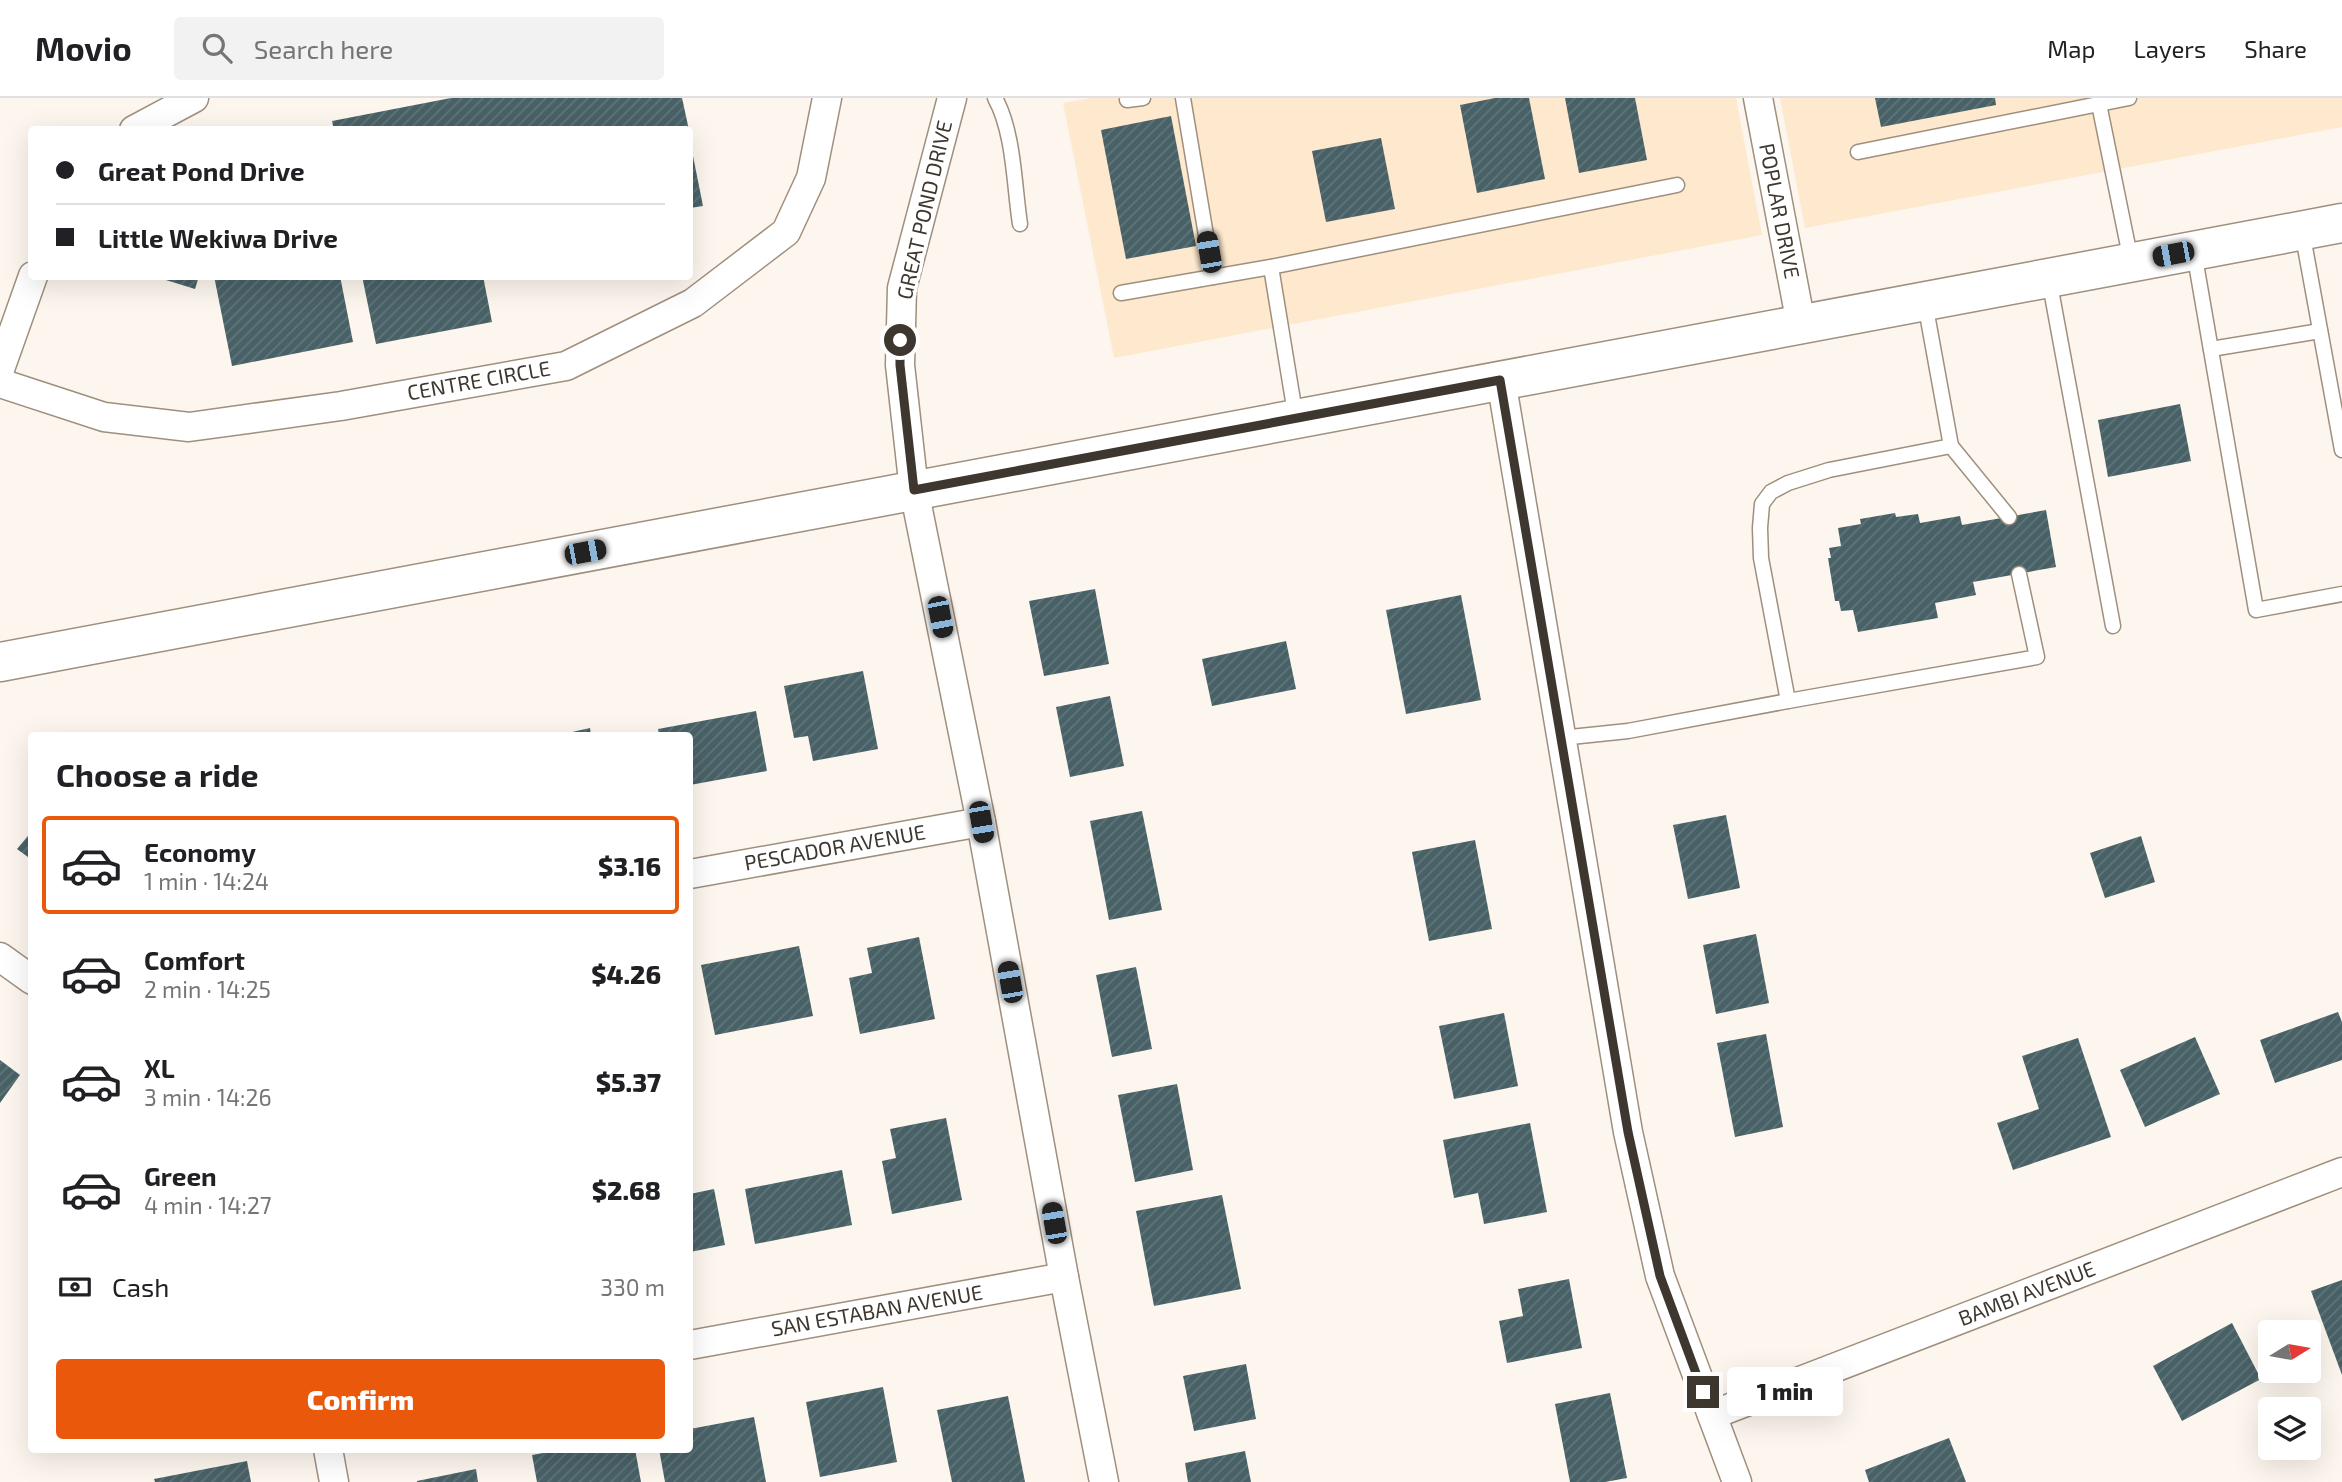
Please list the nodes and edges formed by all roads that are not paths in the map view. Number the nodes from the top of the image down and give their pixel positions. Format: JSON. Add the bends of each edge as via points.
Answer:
{"nodes":[{"id":1,"x":194,"y":98,"type":"edge"},
{"id":2,"x":827,"y":98,"type":"edge"},
{"id":3,"x":952,"y":98,"type":"edge"},
{"id":4,"x":995,"y":98,"type":"edge"},
{"id":5,"x":1143,"y":98,"type":"edge"},
{"id":6,"x":1183,"y":98,"type":"edge"},
{"id":7,"x":1758,"y":98,"type":"edge"},
{"id":8,"x":2129,"y":98,"type":"edge"},
{"id":9,"x":1127,"y":100,"type":"dead end"},
{"id":10,"x":2099,"y":104,"type":"junction"},
{"id":11,"x":142,"y":126,"type":"edge"},
{"id":12,"x":1858,"y":152,"type":"dead end"},
{"id":13,"x":1677,"y":185,"type":"dead end"},
{"id":14,"x":2342,"y":223,"type":"edge"},
{"id":15,"x":1020,"y":224,"type":"dead end"},
{"id":16,"x":2301,"y":230,"type":"junction"},
{"id":17,"x":2194,"y":251,"type":"junction"},
{"id":18,"x":2132,"y":262,"type":"junction"},
{"id":19,"x":1270,"y":267,"type":"junction"},
{"id":20,"x":1213,"y":277,"type":"junction"},
{"id":21,"x":2049,"y":278,"type":"junction"},
{"id":22,"x":32,"y":280,"type":"edge"},
{"id":23,"x":1121,"y":293,"type":"dead end"},
{"id":24,"x":1924,"y":301,"type":"junction"},
{"id":25,"x":1801,"y":324,"type":"junction"},
{"id":26,"x":2320,"y":331,"type":"junction"},
{"id":27,"x":2211,"y":349,"type":"junction"},
{"id":28,"x":0,"y":369,"type":"edge"},
{"id":29,"x":1500,"y":380,"type":"junction"},
{"id":30,"x":0,"y":383,"type":"edge"},
{"id":31,"x":1296,"y":420,"type":"junction"},
{"id":32,"x":1951,"y":446,"type":"junction"},
{"id":33,"x":2342,"y":450,"type":"edge"},
{"id":34,"x":914,"y":490,"type":"junction"},
{"id":35,"x":2009,"y":517,"type":"dead end"},
{"id":36,"x":2019,"y":573,"type":"dead end"},
{"id":37,"x":2342,"y":594,"type":"edge"},
{"id":38,"x":2113,"y":626,"type":"dead end"},
{"id":39,"x":0,"y":662,"type":"edge"},
{"id":40,"x":1788,"y":701,"type":"junction"},
{"id":41,"x":1561,"y":738,"type":"junction"},
{"id":42,"x":981,"y":822,"type":"junction"},
{"id":43,"x":693,"y":873,"type":"edge"},
{"id":44,"x":0,"y":957,"type":"edge"},
{"id":45,"x":28,"y":977,"type":"edge"},
{"id":46,"x":2342,"y":1172,"type":"edge"},
{"id":47,"x":1064,"y":1277,"type":"junction"},
{"id":48,"x":693,"y":1344,"type":"edge"},
{"id":49,"x":1712,"y":1415,"type":"junction"},
{"id":50,"x":329,"y":1453,"type":"edge"},
{"id":51,"x":334,"y":1482,"type":"edge"},
{"id":52,"x":1104,"y":1482,"type":"edge"},
{"id":53,"x":1737,"y":1482,"type":"edge"}],
"edges":[{"from":1,"to":11,"type":"street"},
{"from":2,"to":30,"type":"street","name":"CENTRE CIRCLE","via":[[811,178],[786,233],[693,303],[566,366],[341,406],[189,427],[104,417]]},
{"from":3,"to":34,"type":"street","name":"GREAT POND DRIVE","via":[[902,288],[900,365]]},
{"from":4,"to":15,"type":"lane","via":[[1006,123]]},
{"from":5,"to":9,"type":"lane"},
{"from":6,"to":20,"type":"lane"},
{"from":7,"to":25,"type":"street","name":"POPLAR DRIVE"},
{"from":8,"to":10,"type":"lane"},
{"from":10,"to":12,"type":"lane"},
{"from":10,"to":18,"type":"lane"},
{"from":13,"to":19,"type":"lane"},
{"from":14,"to":16,"type":"main road"},
{"from":16,"to":17,"type":"main road"},
{"from":16,"to":26,"type":"lane"},
{"from":17,"to":18,"type":"main road"},
{"from":17,"to":27,"type":"lane"},
{"from":18,"to":21,"type":"main road"},
{"from":19,"to":20,"type":"lane"},
{"from":19,"to":31,"type":"lane"},
{"from":20,"to":23,"type":"lane"},
{"from":21,"to":24,"type":"main road"},
{"from":21,"to":38,"type":"lane"},
{"from":22,"to":28,"type":"street"},
{"from":24,"to":25,"type":"main road"},
{"from":24,"to":32,"type":"lane"},
{"from":25,"to":29,"type":"main road"},
{"from":26,"to":27,"type":"lane"},
{"from":26,"to":33,"type":"lane"},
{"from":27,"to":37,"type":"lane","via":[[2256,610]]},
{"from":29,"to":31,"type":"main road"},
{"from":29,"to":41,"type":"street"},
{"from":31,"to":34,"type":"main road"},
{"from":32,"to":35,"type":"lane"},
{"from":32,"to":40,"type":"lane","via":[[1788,483],[1771,492],[1762,504],[1761,558]]},
{"from":34,"to":39,"type":"main road"},
{"from":34,"to":42,"type":"street","name":"GREAT POND DRIVE"},
{"from":36,"to":40,"type":"lane","via":[[2037,657]]},
{"from":40,"to":41,"type":"lane","via":[[1628,731]]},
{"from":41,"to":49,"type":"street","via":[[1628,1132],[1657,1263]]},
{"from":42,"to":43,"type":"street","name":"PESCADOR AVENUE"},
{"from":42,"to":47,"type":"street","name":"GREAT POND DRIVE"},
{"from":44,"to":45,"type":"street"},
{"from":46,"to":49,"type":"street","name":"BAMBI AVENUE"},
{"from":47,"to":48,"type":"street","name":"SAN ESTABAN AVENUE"},
{"from":47,"to":52,"type":"street","name":"GREAT POND DRIVE"},
{"from":49,"to":53,"type":"street"},
{"from":50,"to":51,"type":"street"}]}
